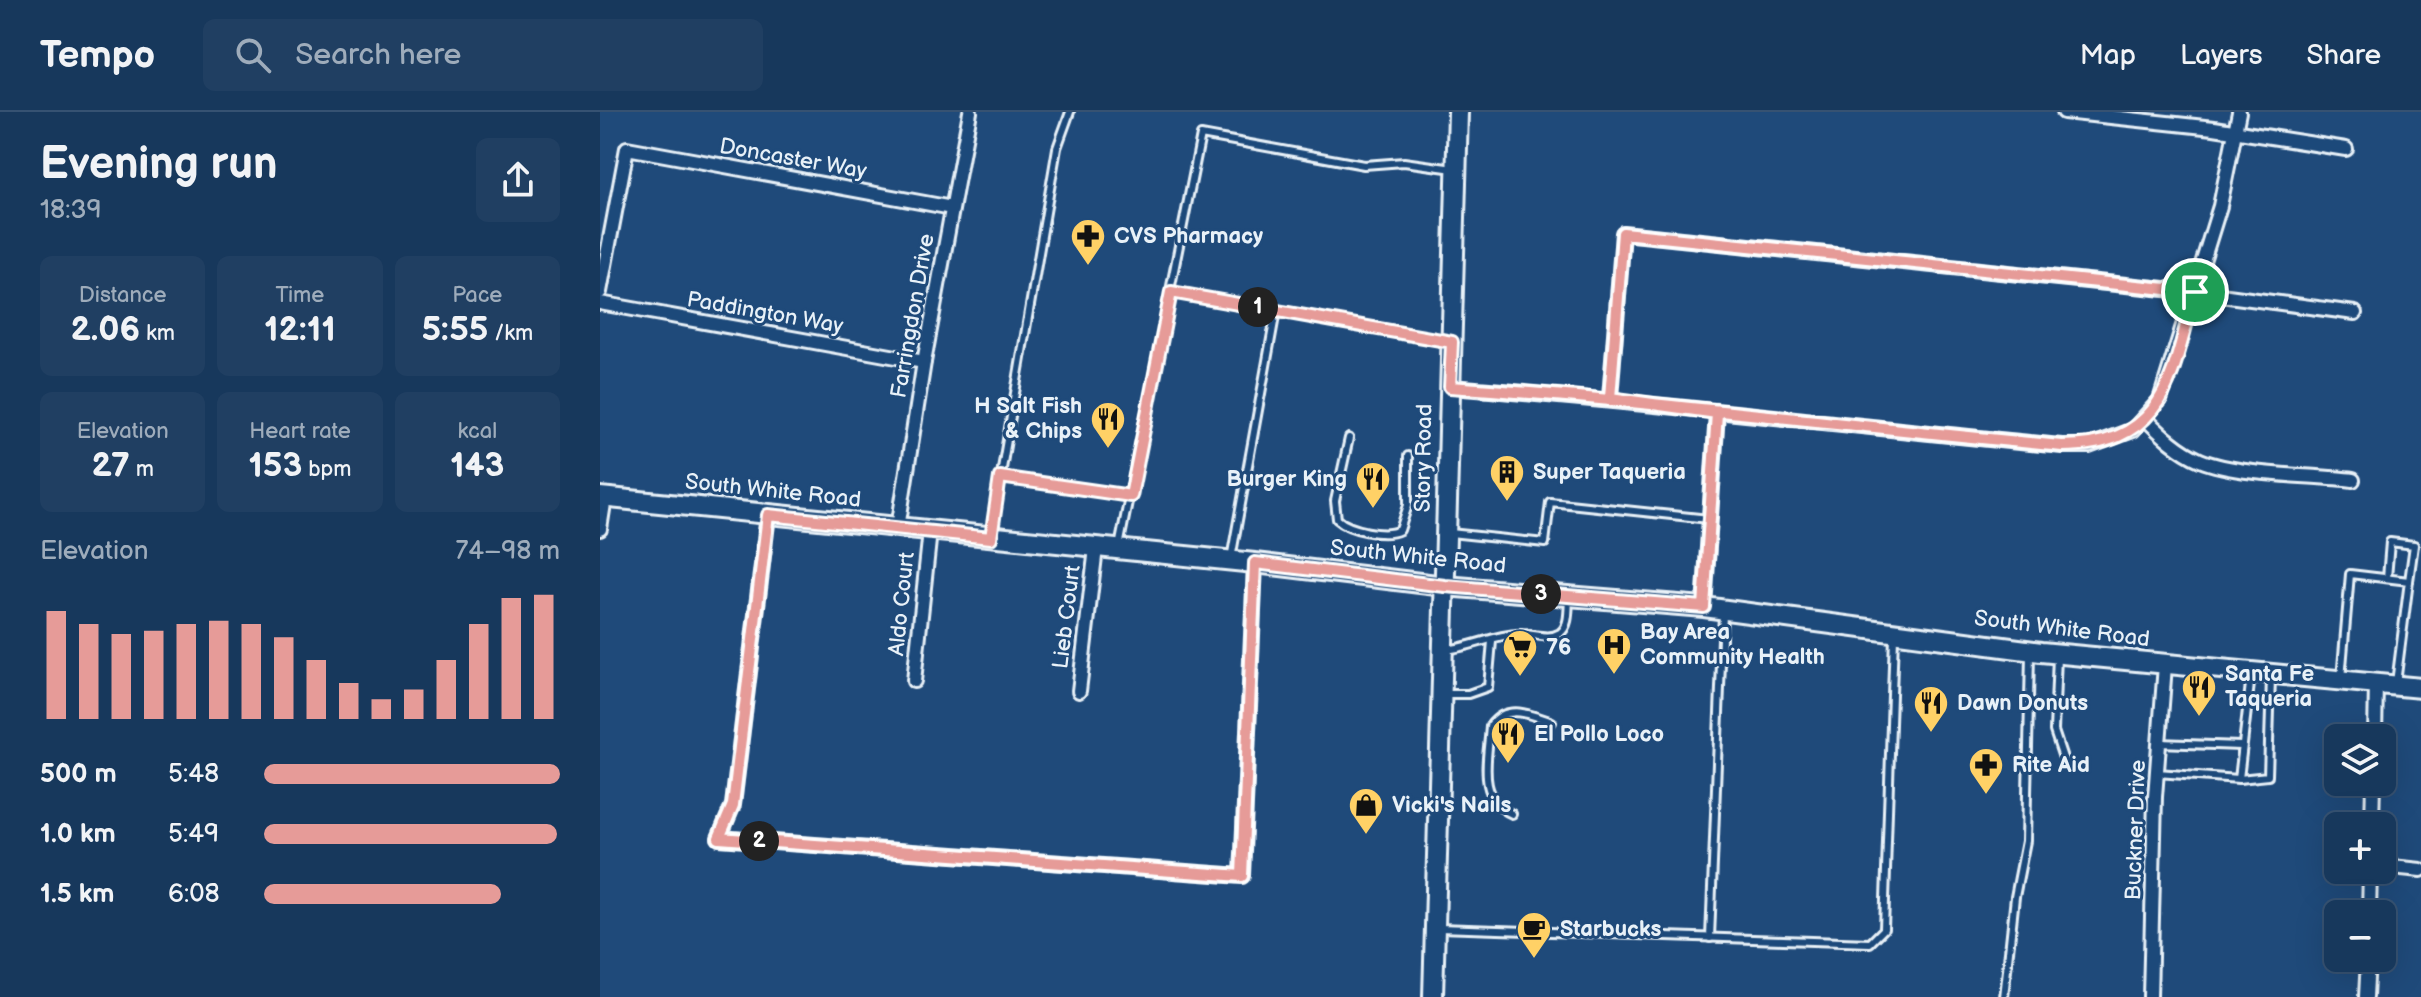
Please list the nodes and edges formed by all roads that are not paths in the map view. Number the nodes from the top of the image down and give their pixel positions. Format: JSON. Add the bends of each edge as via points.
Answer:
{"nodes":[{"id":1,"x":970,"y":112,"type":"edge"},
{"id":2,"x":1070,"y":112,"type":"edge"},
{"id":3,"x":1458,"y":112,"type":"edge"},
{"id":4,"x":2064,"y":112,"type":"edge"},
{"id":5,"x":2239,"y":112,"type":"edge"},
{"id":6,"x":2236,"y":131,"type":"junction"},
{"id":7,"x":2346,"y":149,"type":"dead end"},
{"id":8,"x":1456,"y":169,"type":"junction"},
{"id":9,"x":952,"y":208,"type":"junction"},
{"id":10,"x":600,"y":292,"type":"edge"},
{"id":11,"x":1171,"y":292,"type":"junction"},
{"id":12,"x":2195,"y":292,"type":"junction"},
{"id":13,"x":600,"y":303,"type":"edge"},
{"id":14,"x":1276,"y":311,"type":"junction"},
{"id":15,"x":2355,"y":313,"type":"dead end"},
{"id":16,"x":1452,"y":342,"type":"junction"},
{"id":17,"x":924,"y":362,"type":"junction"},
{"id":18,"x":1450,"y":387,"type":"junction"},
{"id":19,"x":1610,"y":398,"type":"junction"},
{"id":20,"x":1717,"y":413,"type":"junction"},
{"id":21,"x":2146,"y":419,"type":"junction"},
{"id":22,"x":1349,"y":438,"type":"dead end"},
{"id":23,"x":1408,"y":456,"type":"dead end"},
{"id":24,"x":1000,"y":477,"type":"junction"},
{"id":25,"x":2353,"y":480,"type":"dead end"},
{"id":26,"x":1131,"y":496,"type":"junction"},
{"id":27,"x":602,"y":497,"type":"edge"},
{"id":28,"x":768,"y":515,"type":"junction"},
{"id":29,"x":1709,"y":519,"type":"junction"},
{"id":30,"x":898,"y":528,"type":"junction"},
{"id":31,"x":600,"y":529,"type":"edge"},
{"id":32,"x":930,"y":531,"type":"junction"},
{"id":33,"x":1447,"y":532,"type":"junction"},
{"id":34,"x":991,"y":538,"type":"junction"},
{"id":35,"x":1096,"y":548,"type":"junction"},
{"id":36,"x":1118,"y":550,"type":"junction"},
{"id":37,"x":1231,"y":561,"type":"junction"},
{"id":38,"x":1255,"y":563,"type":"junction"},
{"id":39,"x":2387,"y":578,"type":"junction"},
{"id":40,"x":2409,"y":581,"type":"junction"},
{"id":41,"x":1445,"y":586,"type":"junction"},
{"id":42,"x":1569,"y":596,"type":"junction"},
{"id":43,"x":1714,"y":608,"type":"junction"},
{"id":44,"x":1894,"y":633,"type":"junction"},
{"id":45,"x":1492,"y":641,"type":"junction"},
{"id":46,"x":1444,"y":650,"type":"junction"},
{"id":47,"x":2030,"y":651,"type":"junction"},
{"id":48,"x":2058,"y":654,"type":"junction"},
{"id":49,"x":2165,"y":665,"type":"junction"},
{"id":50,"x":2252,"y":672,"type":"junction"},
{"id":51,"x":2271,"y":673,"type":"junction"},
{"id":52,"x":2341,"y":679,"type":"junction"},
{"id":53,"x":914,"y":681,"type":"dead end"},
{"id":54,"x":2376,"y":682,"type":"junction"},
{"id":55,"x":2396,"y":686,"type":"junction"},
{"id":56,"x":2421,"y":688,"type":"edge"},
{"id":57,"x":1079,"y":691,"type":"dead end"},
{"id":58,"x":1443,"y":694,"type":"junction"},
{"id":59,"x":1552,"y":722,"type":"dead end"},
{"id":60,"x":2375,"y":724,"type":"edge"},
{"id":61,"x":2159,"y":743,"type":"junction"},
{"id":62,"x":2241,"y":746,"type":"junction"},
{"id":63,"x":2063,"y":758,"type":"dead end"},
{"id":64,"x":2157,"y":773,"type":"junction"},
{"id":65,"x":2239,"y":779,"type":"junction"},
{"id":66,"x":1512,"y":814,"type":"dead end"},
{"id":67,"x":2396,"y":867,"type":"edge"},
{"id":68,"x":2421,"y":870,"type":"edge"},
{"id":69,"x":1435,"y":927,"type":"junction"},
{"id":70,"x":1710,"y":938,"type":"junction"},
{"id":71,"x":2367,"y":972,"type":"edge"},
{"id":72,"x":1433,"y":997,"type":"edge"},
{"id":73,"x":2004,"y":997,"type":"edge"},
{"id":74,"x":2150,"y":997,"type":"edge"},
{"id":75,"x":2366,"y":997,"type":"edge"}],
"edges":[{"from":1,"to":9,"type":"street","name":"Farringdon Drive"},
{"from":2,"to":24,"type":"lane","via":[[1057,148]]},
{"from":3,"to":8,"type":"main road","name":"Story Road"},
{"from":4,"to":6,"type":"street"},
{"from":5,"to":6,"type":"street"},
{"from":6,"to":7,"type":"street"},
{"from":6,"to":12,"type":"street"},
{"from":8,"to":11,"type":"lane","via":[[1404,162],[1364,165],[1201,135]]},
{"from":8,"to":16,"type":"main road","name":"Story Road"},
{"from":9,"to":10,"type":"street","name":"Doncaster Way","via":[[627,148]]},
{"from":9,"to":17,"type":"street","name":"Farringdon Drive"},
{"from":11,"to":14,"type":"lane"},
{"from":11,"to":26,"type":"lane"},
{"from":12,"to":15,"type":"street"},
{"from":12,"to":19,"type":"street","via":[[1623,233]]},
{"from":12,"to":21,"type":"street","via":[[2165,387]]},
{"from":13,"to":17,"type":"street","name":"Paddington Way"},
{"from":14,"to":16,"type":"lane"},
{"from":14,"to":37,"type":"lane"},
{"from":16,"to":18,"type":"main road","name":"Story Road"},
{"from":17,"to":30,"type":"street","name":"Farringdon Drive"},
{"from":18,"to":19,"type":"street"},
{"from":18,"to":33,"type":"main road","name":"Story Road"},
{"from":19,"to":20,"type":"street"},
{"from":20,"to":21,"type":"street","via":[[2062,446],[2111,440]]},
{"from":20,"to":29,"type":"street"},
{"from":21,"to":25,"type":"street","via":[[2180,449],[2202,460]]},
{"from":22,"to":23,"type":"lane","via":[[1335,501],[1337,519],[1358,528],[1400,530],[1408,505]]},
{"from":24,"to":26,"type":"lane"},
{"from":24,"to":34,"type":"lane"},
{"from":26,"to":36,"type":"lane"},
{"from":27,"to":28,"type":"main road","name":"South White Road"},
{"from":27,"to":31,"type":"street"},
{"from":28,"to":30,"type":"main road","name":"South White Road"},
{"from":28,"to":38,"type":"street","via":[[733,805],[719,838],[1242,876]]},
{"from":29,"to":33,"type":"lane","via":[[1550,502],[1545,543]]},
{"from":29,"to":43,"type":"street"},
{"from":30,"to":32,"type":"main road","name":"South White Road"},
{"from":32,"to":34,"type":"main road","name":"South White Road"},
{"from":32,"to":53,"type":"street","name":"Aldo Court"},
{"from":33,"to":41,"type":"main road","name":"Story Road"},
{"from":34,"to":35,"type":"main road","name":"South White Road"},
{"from":35,"to":36,"type":"main road","name":"South White Road"},
{"from":35,"to":57,"type":"street","name":"Lieb Court"},
{"from":36,"to":37,"type":"main road","name":"South White Road"},
{"from":37,"to":38,"type":"main road","name":"South White Road"},
{"from":38,"to":41,"type":"main road","name":"South White Road"},
{"from":39,"to":40,"type":"lane"},
{"from":39,"to":40,"type":"lane","via":[[2390,542],[2414,545]]},
{"from":39,"to":52,"type":"lane","via":[[2350,574]]},
{"from":40,"to":55,"type":"lane"},
{"from":41,"to":42,"type":"main road","name":"South White Road"},
{"from":41,"to":46,"type":"main road","name":"Story Road"},
{"from":42,"to":43,"type":"main road","name":"South White Road"},
{"from":42,"to":45,"type":"lane","via":[[1560,633]]},
{"from":43,"to":44,"type":"main road","name":"South White Road"},
{"from":43,"to":70,"type":"lane"},
{"from":44,"to":47,"type":"main road","name":"South White Road"},
{"from":44,"to":70,"type":"lane","via":[[1880,936],[1870,943]]},
{"from":45,"to":46,"type":"lane"},
{"from":45,"to":58,"type":"lane","via":[[1488,687]]},
{"from":46,"to":58,"type":"main road","name":"Story Road"},
{"from":47,"to":48,"type":"main road","name":"South White Road"},
{"from":47,"to":73,"type":"lane","via":[[2026,841]]},
{"from":48,"to":49,"type":"main road","name":"South White Road"},
{"from":48,"to":63,"type":"lane","via":[[2054,731]]},
{"from":49,"to":50,"type":"main road","name":"South White Road"},
{"from":49,"to":61,"type":"street","name":"Buckner Drive"},
{"from":50,"to":51,"type":"main road","name":"South White Road"},
{"from":50,"to":62,"type":"lane"},
{"from":51,"to":52,"type":"main road","name":"South White Road"},
{"from":51,"to":65,"type":"lane","via":[[2268,776]]},
{"from":52,"to":54,"type":"main road","name":"South White Road"},
{"from":54,"to":55,"type":"main road","name":"South White Road"},
{"from":54,"to":60,"type":"street"},
{"from":55,"to":56,"type":"main road","name":"South White Road"},
{"from":58,"to":69,"type":"main road","name":"Story Road"},
{"from":59,"to":66,"type":"lane","via":[[1517,711],[1505,712],[1490,726],[1487,789],[1491,800]]},
{"from":61,"to":62,"type":"lane"},
{"from":61,"to":64,"type":"street","name":"Buckner Drive"},
{"from":62,"to":65,"type":"lane"},
{"from":64,"to":65,"type":"lane"},
{"from":64,"to":74,"type":"street","name":"Buckner Drive"},
{"from":67,"to":68,"type":"street"},
{"from":69,"to":70,"type":"lane"},
{"from":69,"to":72,"type":"main road","name":"Story Road"},
{"from":71,"to":75,"type":"street"}]}
